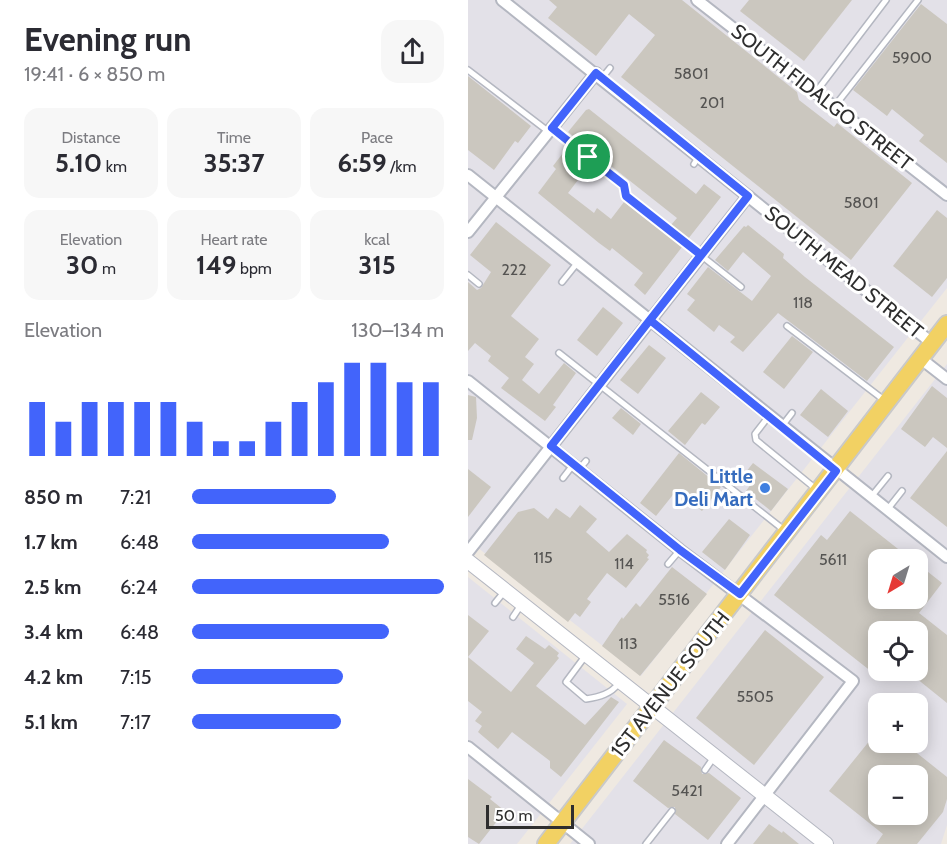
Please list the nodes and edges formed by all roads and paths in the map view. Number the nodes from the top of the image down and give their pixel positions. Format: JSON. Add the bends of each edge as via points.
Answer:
{"nodes":[{"id":1,"x":502,"y":0,"type":"edge"},
{"id":2,"x":698,"y":0,"type":"edge"},
{"id":3,"x":886,"y":0,"type":"edge"},
{"id":4,"x":918,"y":0,"type":"edge"},
{"id":5,"x":610,"y":68,"type":"dead end"},
{"id":6,"x":468,"y":70,"type":"edge"},
{"id":7,"x":599,"y":76,"type":"junction"},
{"id":8,"x":815,"y":92,"type":"junction"},
{"id":9,"x":834,"y":107,"type":"junction"},
{"id":10,"x":551,"y":130,"type":"junction"},
{"id":11,"x":468,"y":175,"type":"edge"},
{"id":12,"x":947,"y":195,"type":"edge"},
{"id":13,"x":748,"y":196,"type":"junction"},
{"id":14,"x":496,"y":197,"type":"junction"},
{"id":15,"x":468,"y":232,"type":"edge"},
{"id":16,"x":701,"y":255,"type":"junction"},
{"id":17,"x":578,"y":262,"type":"junction"},
{"id":18,"x":468,"y":275,"type":"edge"},
{"id":19,"x":562,"y":282,"type":"dead end"},
{"id":20,"x":479,"y":284,"type":"dead end"},
{"id":21,"x":741,"y":287,"type":"dead end"},
{"id":22,"x":650,"y":320,"type":"junction"},
{"id":23,"x":947,"y":324,"type":"edge"},
{"id":24,"x":787,"y":326,"type":"dead end"},
{"id":25,"x":932,"y":343,"type":"junction"},
{"id":26,"x":559,"y":353,"type":"dead end"},
{"id":27,"x":920,"y":358,"type":"junction"},
{"id":28,"x":947,"y":379,"type":"edge"},
{"id":29,"x":468,"y":381,"type":"edge"},
{"id":30,"x":599,"y":385,"type":"junction"},
{"id":31,"x":887,"y":403,"type":"junction"},
{"id":32,"x":792,"y":413,"type":"dead end"},
{"id":33,"x":769,"y":416,"type":"junction"},
{"id":34,"x":782,"y":426,"type":"junction"},
{"id":35,"x":551,"y":446,"type":"junction"},
{"id":36,"x":580,"y":464,"type":"junction"},
{"id":37,"x":836,"y":471,"type":"junction"},
{"id":38,"x":888,"y":476,"type":"dead end"},
{"id":39,"x":563,"y":478,"type":"dead end"},
{"id":40,"x":902,"y":491,"type":"dead end"},
{"id":41,"x":819,"y":492,"type":"junction"},
{"id":42,"x":871,"y":497,"type":"junction"},
{"id":43,"x":887,"y":510,"type":"junction"},
{"id":44,"x":787,"y":533,"type":"junction"},
{"id":45,"x":680,"y":550,"type":"junction"},
{"id":46,"x":468,"y":552,"type":"edge"},
{"id":47,"x":947,"y":556,"type":"edge"},
{"id":48,"x":468,"y":561,"type":"edge"},
{"id":49,"x":668,"y":564,"type":"dead end"},
{"id":50,"x":505,"y":590,"type":"junction"},
{"id":51,"x":740,"y":594,"type":"junction"},
{"id":52,"x":495,"y":603,"type":"dead end"},
{"id":53,"x":522,"y":604,"type":"junction"},
{"id":54,"x":513,"y":617,"type":"dead end"},
{"id":55,"x":587,"y":655,"type":"junction"},
{"id":56,"x":620,"y":682,"type":"junction"},
{"id":57,"x":654,"y":706,"type":"junction"},
{"id":58,"x":468,"y":747,"type":"edge"},
{"id":59,"x":716,"y":756,"type":"junction"},
{"id":60,"x":705,"y":770,"type":"dead end"},
{"id":61,"x":765,"y":795,"type":"junction"},
{"id":62,"x":672,"y":812,"type":"dead end"},
{"id":63,"x":563,"y":823,"type":"junction"},
{"id":64,"x":546,"y":844,"type":"edge"},
{"id":65,"x":589,"y":844,"type":"edge"},
{"id":66,"x":646,"y":844,"type":"edge"},
{"id":67,"x":727,"y":844,"type":"edge"},
{"id":68,"x":826,"y":844,"type":"edge"}],
"edges":[{"from":1,"to":7,"type":"street","name":"SOUTH MEAD STREET"},
{"from":2,"to":8,"type":"street","name":"SOUTH FIDALGO STREET"},
{"from":3,"to":8,"type":"lane"},
{"from":4,"to":9,"type":"lane"},
{"from":5,"to":7,"type":"lane"},
{"from":6,"to":10,"type":"lane"},
{"from":7,"to":10,"type":"street"},
{"from":7,"to":13,"type":"street","name":"SOUTH MEAD STREET","via":[[618,98]]},
{"from":8,"to":9,"type":"street","name":"SOUTH FIDALGO STREET"},
{"from":9,"to":12,"type":"street","name":"SOUTH FIDALGO STREET"},
{"from":10,"to":14,"type":"street"},
{"from":10,"to":16,"type":"lane","via":[[624,185],[626,196]]},
{"from":11,"to":14,"type":"street"},
{"from":13,"to":16,"type":"street"},
{"from":13,"to":25,"type":"street","name":"SOUTH MEAD STREET"},
{"from":14,"to":15,"type":"street"},
{"from":14,"to":17,"type":"street"},
{"from":16,"to":21,"type":"lane"},
{"from":16,"to":22,"type":"street"},
{"from":17,"to":19,"type":"lane"},
{"from":17,"to":22,"type":"street"},
{"from":18,"to":20,"type":"lane"},
{"from":22,"to":30,"type":"street"},
{"from":22,"to":33,"type":"street"},
{"from":23,"to":25,"type":"main road","name":"1ST AVENUE SOUTH"},
{"from":24,"to":31,"type":"lane"},
{"from":25,"to":27,"type":"main road","name":"1ST AVENUE SOUTH"},
{"from":26,"to":30,"type":"lane"},
{"from":27,"to":28,"type":"street","name":"SOUTH MEAD STREET"},
{"from":27,"to":31,"type":"main road","name":"1ST AVENUE SOUTH"},
{"from":29,"to":35,"type":"street"},
{"from":30,"to":35,"type":"street"},
{"from":30,"to":44,"type":"lane"},
{"from":31,"to":37,"type":"main road","name":"1ST AVENUE SOUTH"},
{"from":32,"to":34,"type":"lane"},
{"from":33,"to":34,"type":"street"},
{"from":33,"to":41,"type":"lane","via":[[755,434],[756,440]]},
{"from":34,"to":37,"type":"street"},
{"from":35,"to":36,"type":"street"},
{"from":35,"to":46,"type":"street"},
{"from":36,"to":39,"type":"lane"},
{"from":36,"to":45,"type":"street"},
{"from":37,"to":41,"type":"main road","name":"1ST AVENUE SOUTH"},
{"from":37,"to":42,"type":"street"},
{"from":38,"to":42,"type":"lane"},
{"from":40,"to":43,"type":"lane"},
{"from":41,"to":44,"type":"main road","name":"1ST AVENUE SOUTH"},
{"from":42,"to":43,"type":"street"},
{"from":43,"to":47,"type":"street"},
{"from":44,"to":51,"type":"main road","name":"1ST AVENUE SOUTH"},
{"from":45,"to":49,"type":"lane"},
{"from":45,"to":51,"type":"street"},
{"from":48,"to":50,"type":"street"},
{"from":50,"to":52,"type":"lane"},
{"from":50,"to":53,"type":"street"},
{"from":51,"to":57,"type":"main road","name":"1ST AVENUE SOUTH"},
{"from":51,"to":61,"type":"street","via":[[853,681]]},
{"from":53,"to":54,"type":"lane"},
{"from":53,"to":55,"type":"street"},
{"from":55,"to":56,"type":"street"},
{"from":55,"to":56,"type":"lane","via":[[566,682],[586,699],[611,692]]},
{"from":56,"to":57,"type":"street"},
{"from":57,"to":59,"type":"street"},
{"from":57,"to":63,"type":"main road","name":"1ST AVENUE SOUTH"},
{"from":58,"to":63,"type":"street"},
{"from":59,"to":60,"type":"lane"},
{"from":59,"to":61,"type":"street"},
{"from":61,"to":67,"type":"street"},
{"from":61,"to":68,"type":"street"},
{"from":62,"to":66,"type":"lane"},
{"from":63,"to":64,"type":"main road","name":"1ST AVENUE SOUTH"},
{"from":63,"to":65,"type":"street"}]}
